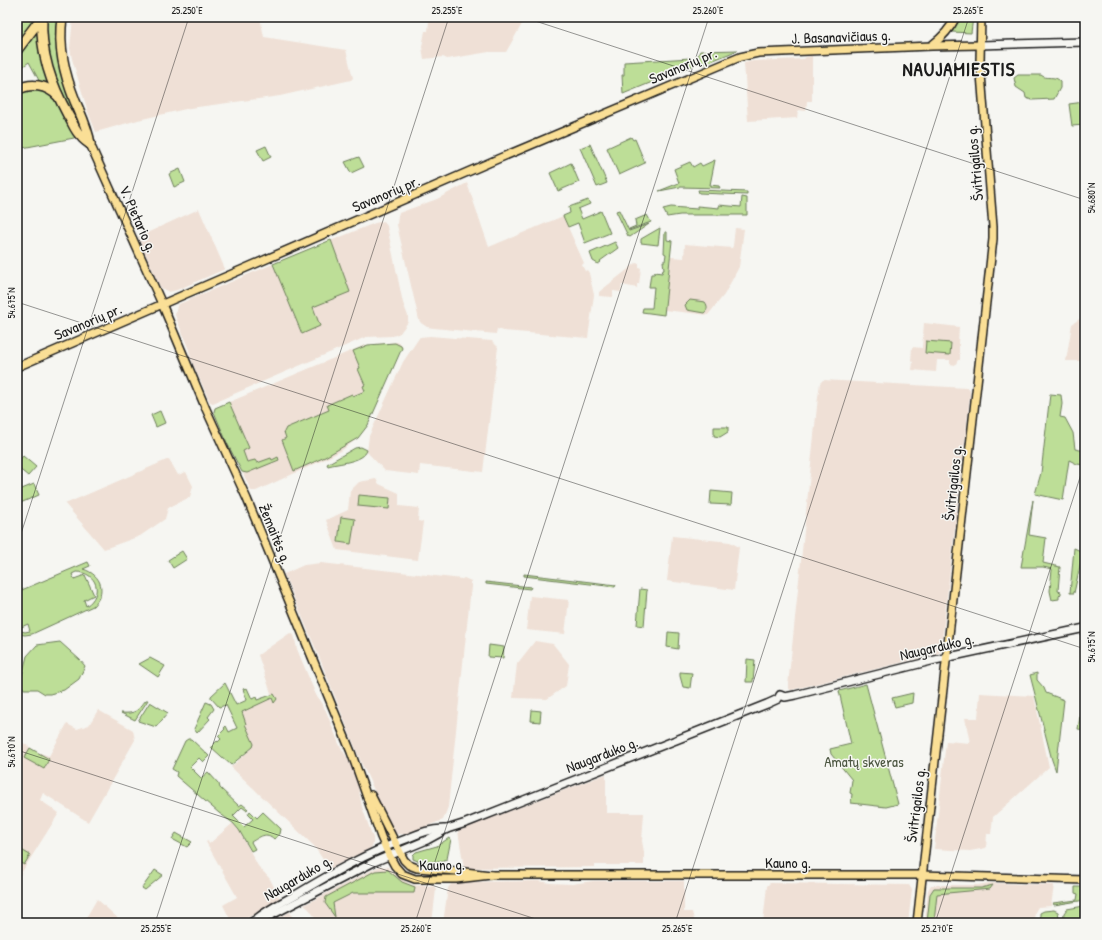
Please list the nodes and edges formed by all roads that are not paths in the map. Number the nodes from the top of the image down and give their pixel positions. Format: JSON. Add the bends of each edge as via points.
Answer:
{"nodes":[{"id":1,"x":42,"y":17,"type":"edge"},
{"id":2,"x":62,"y":17,"type":"edge"},
{"id":3,"x":956,"y":17,"type":"edge"},
{"id":4,"x":981,"y":17,"type":"edge"},
{"id":5,"x":1085,"y":42,"type":"edge"},
{"id":6,"x":980,"y":45,"type":"junction"},
{"id":7,"x":932,"y":46,"type":"junction"},
{"id":8,"x":19,"y":48,"type":"edge"},
{"id":9,"x":767,"y":52,"type":"joint"},
{"id":10,"x":17,"y":90,"type":"edge"},
{"id":11,"x":59,"y":98,"type":"junction"},
{"id":12,"x":90,"y":144,"type":"junction"},
{"id":13,"x":162,"y":304,"type":"junction"},
{"id":14,"x":17,"y":367,"type":"edge"},
{"id":15,"x":1085,"y":628,"type":"edge"},
{"id":16,"x":947,"y":658,"type":"junction"},
{"id":17,"x":360,"y":775,"type":"junction"},
{"id":18,"x":447,"y":829,"type":"junction"},
{"id":19,"x":395,"y":843,"type":"junction"},
{"id":20,"x":384,"y":847,"type":"junction"},
{"id":21,"x":399,"y":851,"type":"junction"},
{"id":22,"x":389,"y":855,"type":"junction"},
{"id":23,"x":491,"y":875,"type":"junction"},
{"id":24,"x":921,"y":875,"type":"junction"},
{"id":25,"x":1085,"y":880,"type":"edge"},
{"id":26,"x":252,"y":922,"type":"edge"},
{"id":27,"x":917,"y":923,"type":"edge"}],
"edges":[{"from":1,"to":8,"type":"highway"},
{"from":1,"to":11,"type":"highway","via":[[46,65]]},
{"from":2,"to":12,"type":"highway","via":[[60,41],[64,70],[89,133]]},
{"from":3,"to":7,"type":"main road","via":[[949,30]]},
{"from":4,"to":6,"type":"main road","name":"Švitrigailos g."},
{"from":5,"to":6,"type":"main road","name":"J. Basanavičiaus g."},
{"from":6,"to":7,"type":"main road","name":"J. Basanavičiaus g."},
{"from":6,"to":16,"type":"main road","name":"Švitrigailos g.","via":[[993,239]]},
{"from":7,"to":9,"type":"main road","name":"J. Basanavičiaus g."},
{"from":9,"to":13,"type":"main road","name":"Savanorių pr.","via":[[735,58]]},
{"from":10,"to":11,"type":"highway","via":[[37,85],[48,89]]},
{"from":11,"to":12,"type":"highway","via":[[80,136]]},
{"from":12,"to":13,"type":"main road","name":"V. Pietario g."},
{"from":13,"to":14,"type":"main road","name":"Savanorių pr."},
{"from":13,"to":17,"type":"main road","name":"Žemaitės g.","via":[[247,498]]},
{"from":15,"to":16,"type":"main road","name":"Naugarduko g."},
{"from":16,"to":18,"type":"main road","name":"Naugarduko g.","via":[[781,699]]},
{"from":16,"to":24,"type":"main road","name":"Švitrigailos g."},
{"from":17,"to":19,"type":"main road","name":"Žemaitės g."},
{"from":17,"to":20,"type":"main road","name":"Žemaitės g."},
{"from":18,"to":19,"type":"main road","name":"Naugarduko g.","via":[[436,828]]},
{"from":18,"to":21,"type":"main road","name":"Naugarduko g."},
{"from":19,"to":20,"type":"main road","name":"Naugarduko g."},
{"from":19,"to":21,"type":"main road","name":"Kauno g."},
{"from":20,"to":22,"type":"main road","name":"Kauno g."},
{"from":20,"to":26,"type":"main road","name":"Naugarduko g.","via":[[323,878],[264,912]]},
{"from":21,"to":22,"type":"main road","name":"Naugarduko g."},
{"from":21,"to":23,"type":"main road","name":"Kauno g.","via":[[408,865],[417,868]]},
{"from":22,"to":23,"type":"main road","name":"Kauno g.","via":[[402,874],[415,879],[456,879]]},
{"from":22,"to":26,"type":"main road","name":"Naugarduko g.","via":[[280,912]]},
{"from":23,"to":24,"type":"main road","name":"Kauno g."},
{"from":24,"to":25,"type":"main road","name":"Kauno g."},
{"from":24,"to":27,"type":"main road","name":"Švitrigailos g."}]}
